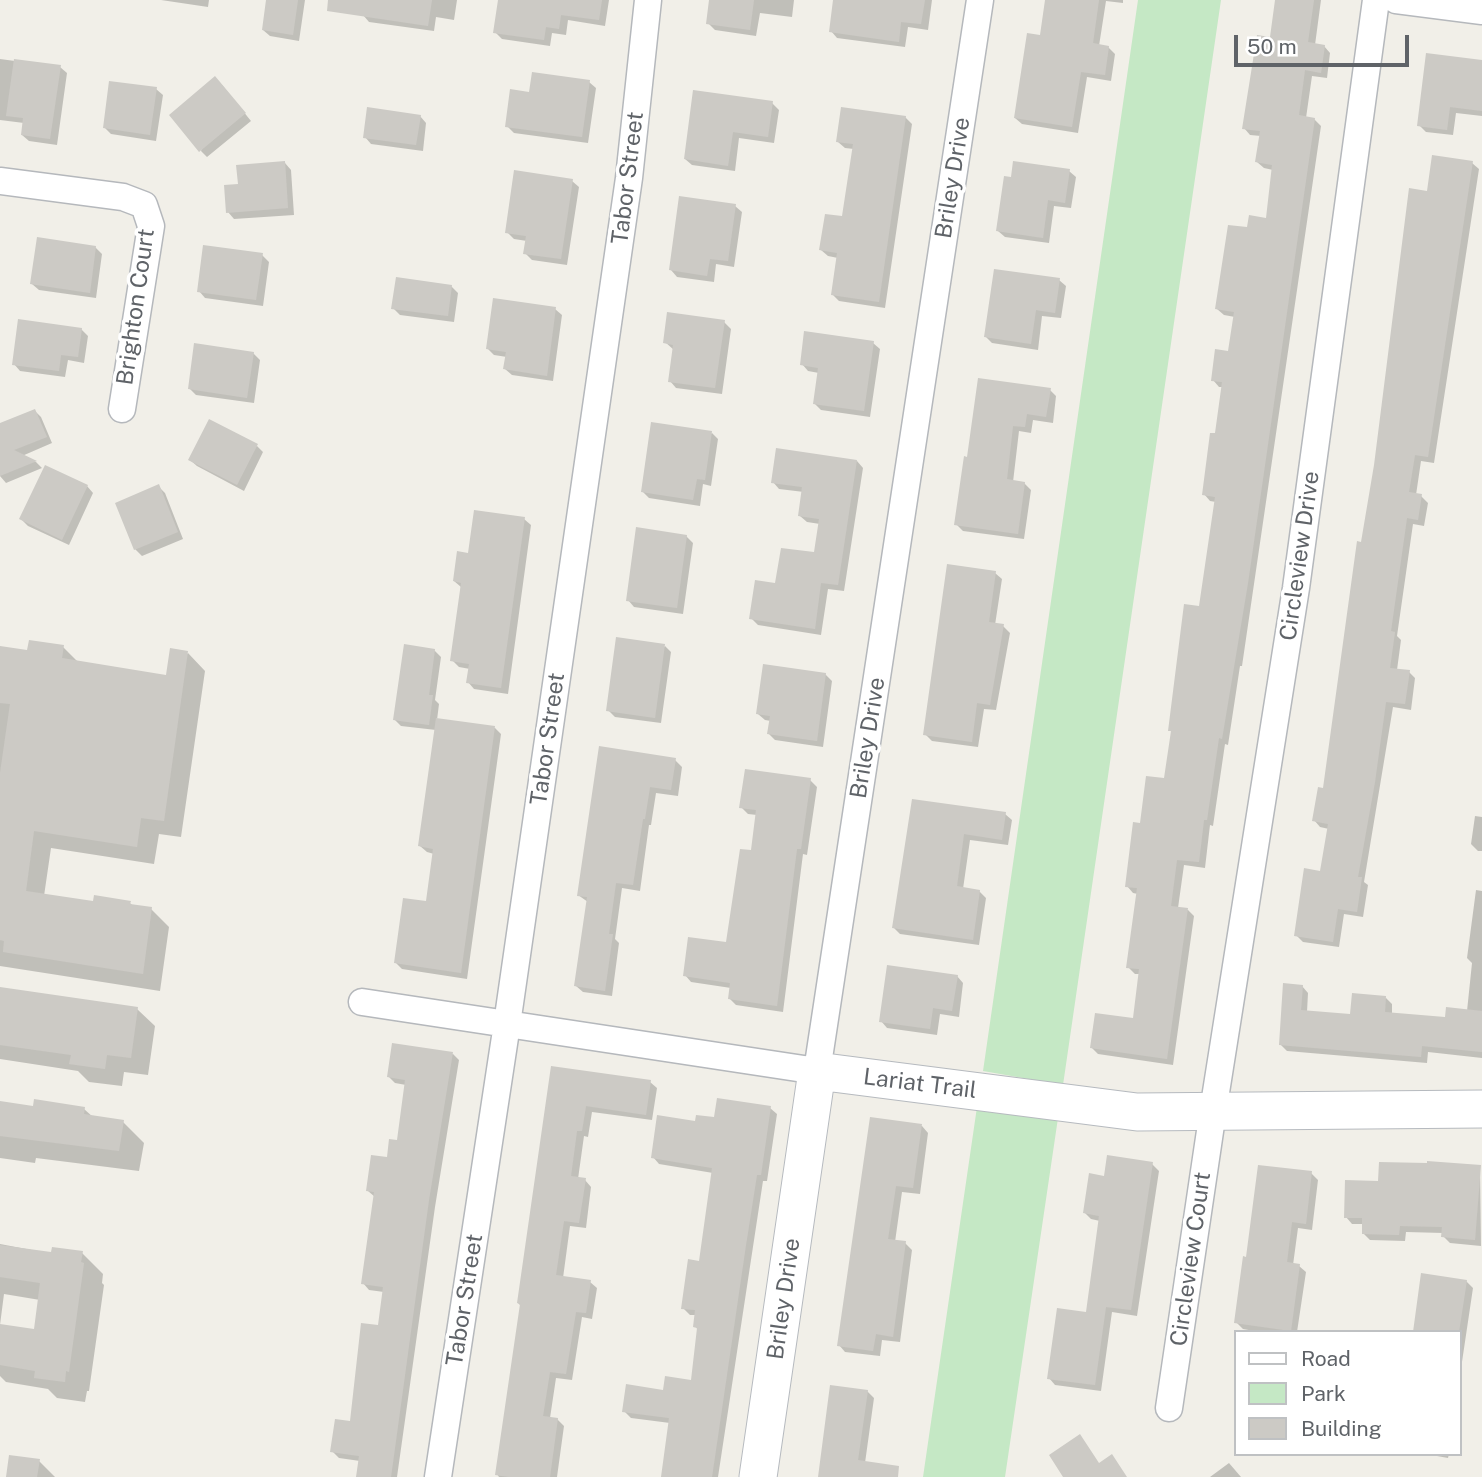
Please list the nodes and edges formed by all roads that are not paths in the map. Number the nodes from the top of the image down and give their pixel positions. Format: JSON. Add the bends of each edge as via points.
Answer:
{"nodes":[{"id":1,"x":648,"y":0,"type":"edge"},
{"id":2,"x":980,"y":0,"type":"edge"},
{"id":3,"x":1376,"y":0,"type":"edge"},
{"id":4,"x":1396,"y":0,"type":"edge"},
{"id":5,"x":1482,"y":11,"type":"edge"},
{"id":6,"x":0,"y":181,"type":"edge"},
{"id":7,"x":122,"y":409,"type":"dead end"},
{"id":8,"x":362,"y":1002,"type":"dead end"},
{"id":9,"x":507,"y":1024,"type":"junction"},
{"id":10,"x":817,"y":1071,"type":"junction"},
{"id":11,"x":1482,"y":1109,"type":"edge"},
{"id":12,"x":1213,"y":1111,"type":"junction"},
{"id":13,"x":1169,"y":1408,"type":"dead end"},
{"id":14,"x":438,"y":1477,"type":"edge"},
{"id":15,"x":758,"y":1477,"type":"edge"}],
"edges":[{"from":1,"to":9,"type":"street","name":"Tabor Street","via":[[629,178]]},
{"from":2,"to":10,"type":"street","name":"Briley Drive"},
{"from":3,"to":12,"type":"street","name":"Circleview Drive","via":[[1296,588]]},
{"from":4,"to":5,"type":"street"},
{"from":6,"to":7,"type":"street","name":"Brighton Court","via":[[123,197],[144,205],[151,226]]},
{"from":8,"to":9,"type":"street","name":"Lariat Trail"},
{"from":9,"to":10,"type":"street","name":"Lariat Trail"},
{"from":9,"to":14,"type":"street","name":"Tabor Street"},
{"from":10,"to":12,"type":"street","name":"Lariat Trail","via":[[1137,1112]]},
{"from":10,"to":15,"type":"street","name":"Briley Drive"},
{"from":11,"to":12,"type":"street","name":"Lariat Trail"},
{"from":12,"to":13,"type":"street","name":"Circleview Court"}]}
